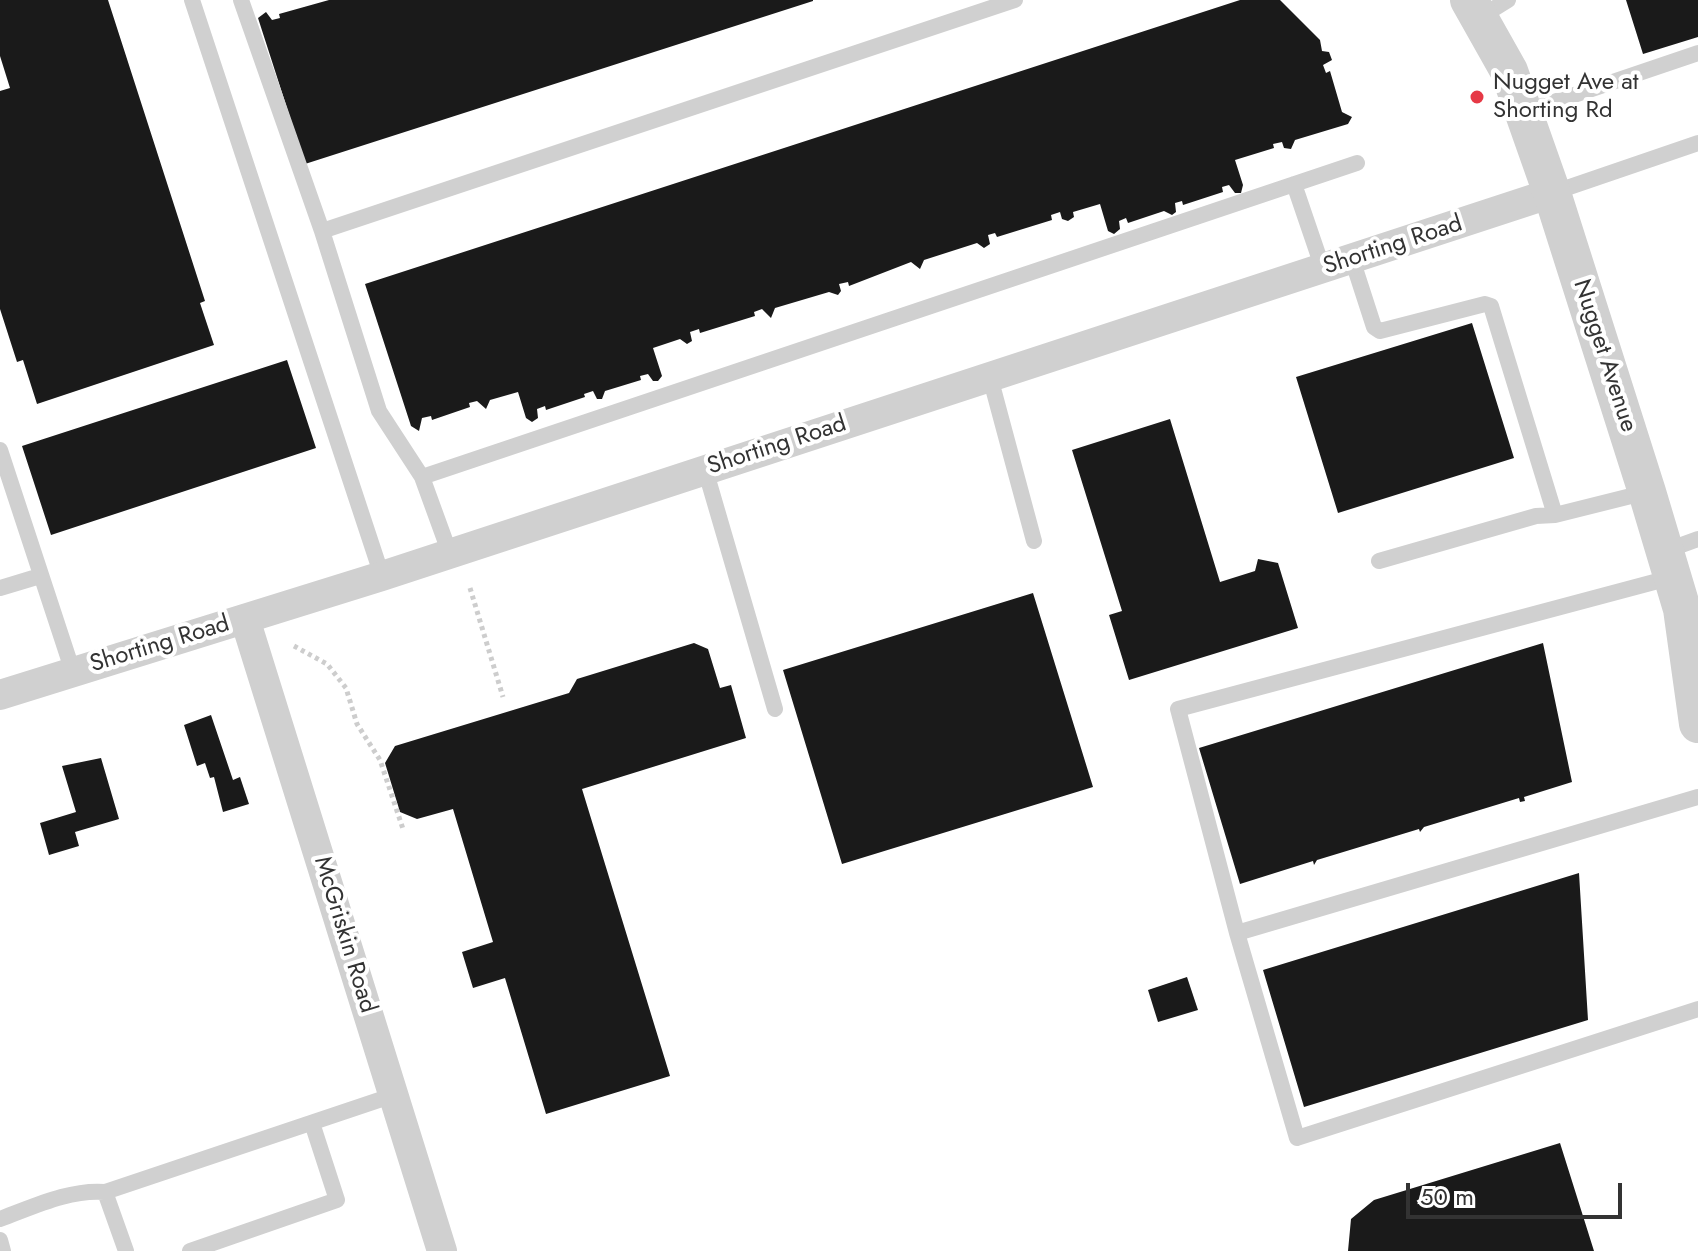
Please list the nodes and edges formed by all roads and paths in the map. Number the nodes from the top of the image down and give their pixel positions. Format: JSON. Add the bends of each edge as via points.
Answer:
{"nodes":[{"id":1,"x":192,"y":0,"type":"edge"},
{"id":2,"x":241,"y":0,"type":"edge"},
{"id":3,"x":1015,"y":0,"type":"edge"},
{"id":4,"x":1485,"y":6,"type":"edge"},
{"id":5,"x":1698,"y":53,"type":"edge"},
{"id":6,"x":1524,"y":112,"type":"junction"},
{"id":7,"x":1698,"y":143,"type":"edge"},
{"id":8,"x":1357,"y":163,"type":"dead end"},
{"id":9,"x":1294,"y":184,"type":"junction"},
{"id":10,"x":1552,"y":193,"type":"junction"},
{"id":11,"x":322,"y":231,"type":"junction"},
{"id":12,"x":1352,"y":259,"type":"junction"},
{"id":13,"x":1323,"y":269,"type":"junction"},
{"id":14,"x":990,"y":377,"type":"junction"},
{"id":15,"x":0,"y":450,"type":"edge"},
{"id":16,"x":705,"y":469,"type":"junction"},
{"id":17,"x":422,"y":477,"type":"junction"},
{"id":18,"x":1647,"y":492,"type":"junction"},
{"id":19,"x":1555,"y":515,"type":"junction"},
{"id":20,"x":1034,"y":541,"type":"dead end"},
{"id":21,"x":450,"y":554,"type":"junction"},
{"id":22,"x":1679,"y":556,"type":"edge"},
{"id":23,"x":1379,"y":561,"type":"dead end"},
{"id":24,"x":40,"y":576,"type":"junction"},
{"id":25,"x":382,"y":576,"type":"junction"},
{"id":26,"x":0,"y":588,"type":"edge"},
{"id":27,"x":470,"y":588,"type":"dead end"},
{"id":28,"x":245,"y":619,"type":"junction"},
{"id":29,"x":294,"y":646,"type":"dead end"},
{"id":30,"x":73,"y":672,"type":"junction"},
{"id":31,"x":0,"y":695,"type":"edge"},
{"id":32,"x":503,"y":697,"type":"dead end"},
{"id":33,"x":775,"y":709,"type":"dead end"},
{"id":34,"x":1698,"y":724,"type":"edge"},
{"id":35,"x":1698,"y":797,"type":"edge"},
{"id":36,"x":403,"y":829,"type":"dead end"},
{"id":37,"x":1237,"y":933,"type":"junction"},
{"id":38,"x":1698,"y":1009,"type":"edge"},
{"id":39,"x":394,"y":1095,"type":"junction"},
{"id":40,"x":312,"y":1123,"type":"junction"},
{"id":41,"x":105,"y":1192,"type":"junction"},
{"id":42,"x":0,"y":1219,"type":"edge"},
{"id":43,"x":0,"y":1240,"type":"edge"},
{"id":44,"x":3,"y":1251,"type":"edge"},
{"id":45,"x":126,"y":1251,"type":"edge"},
{"id":46,"x":190,"y":1251,"type":"edge"},
{"id":47,"x":442,"y":1251,"type":"edge"}],
"edges":[{"from":1,"to":25,"type":"lane"},
{"from":2,"to":11,"type":"lane"},
{"from":3,"to":11,"type":"lane"},
{"from":4,"to":6,"type":"street","name":"Nugget Avenue"},
{"from":5,"to":6,"type":"lane"},
{"from":6,"to":10,"type":"street","name":"Nugget Avenue"},
{"from":7,"to":10,"type":"lane"},
{"from":8,"to":9,"type":"lane"},
{"from":9,"to":13,"type":"lane"},
{"from":9,"to":17,"type":"lane"},
{"from":10,"to":12,"type":"street","name":"Shorting Road"},
{"from":10,"to":18,"type":"street","name":"Nugget Avenue"},
{"from":11,"to":17,"type":"lane","via":[[379,411]]},
{"from":12,"to":13,"type":"street","name":"Shorting Road"},
{"from":12,"to":19,"type":"lane","via":[[1374,327],[1380,331],[1491,306]]},
{"from":13,"to":14,"type":"street","name":"Shorting Road"},
{"from":14,"to":16,"type":"street","name":"Shorting Road"},
{"from":14,"to":20,"type":"lane"},
{"from":15,"to":24,"type":"lane"},
{"from":16,"to":21,"type":"street","name":"Shorting Road"},
{"from":16,"to":33,"type":"lane"},
{"from":17,"to":21,"type":"lane"},
{"from":18,"to":19,"type":"lane"},
{"from":18,"to":22,"type":"street","name":"Nugget Avenue"},
{"from":19,"to":23,"type":"lane"},
{"from":21,"to":25,"type":"street","name":"Shorting Road"},
{"from":22,"to":34,"type":"street","name":"Nugget Avenue"},
{"from":22,"to":37,"type":"lane","via":[[1178,709]]},
{"from":24,"to":26,"type":"lane"},
{"from":24,"to":30,"type":"lane"},
{"from":25,"to":28,"type":"street","name":"Shorting Road"},
{"from":27,"to":32,"type":"path"},
{"from":28,"to":30,"type":"street","name":"Shorting Road"},
{"from":28,"to":39,"type":"street","name":"McGriskin Road"},
{"from":29,"to":36,"type":"path","via":[[327,664],[346,688],[357,724],[380,760]]},
{"from":30,"to":31,"type":"street","name":"Shorting Road"},
{"from":35,"to":37,"type":"lane"},
{"from":37,"to":38,"type":"lane","via":[[1297,1138]]},
{"from":39,"to":40,"type":"lane"},
{"from":39,"to":47,"type":"street","name":"McGriskin Road"},
{"from":40,"to":41,"type":"lane"},
{"from":40,"to":46,"type":"lane","via":[[337,1200]]},
{"from":41,"to":42,"type":"lane","via":[[63,1197]]},
{"from":41,"to":45,"type":"lane"},
{"from":43,"to":44,"type":"lane"}]}
